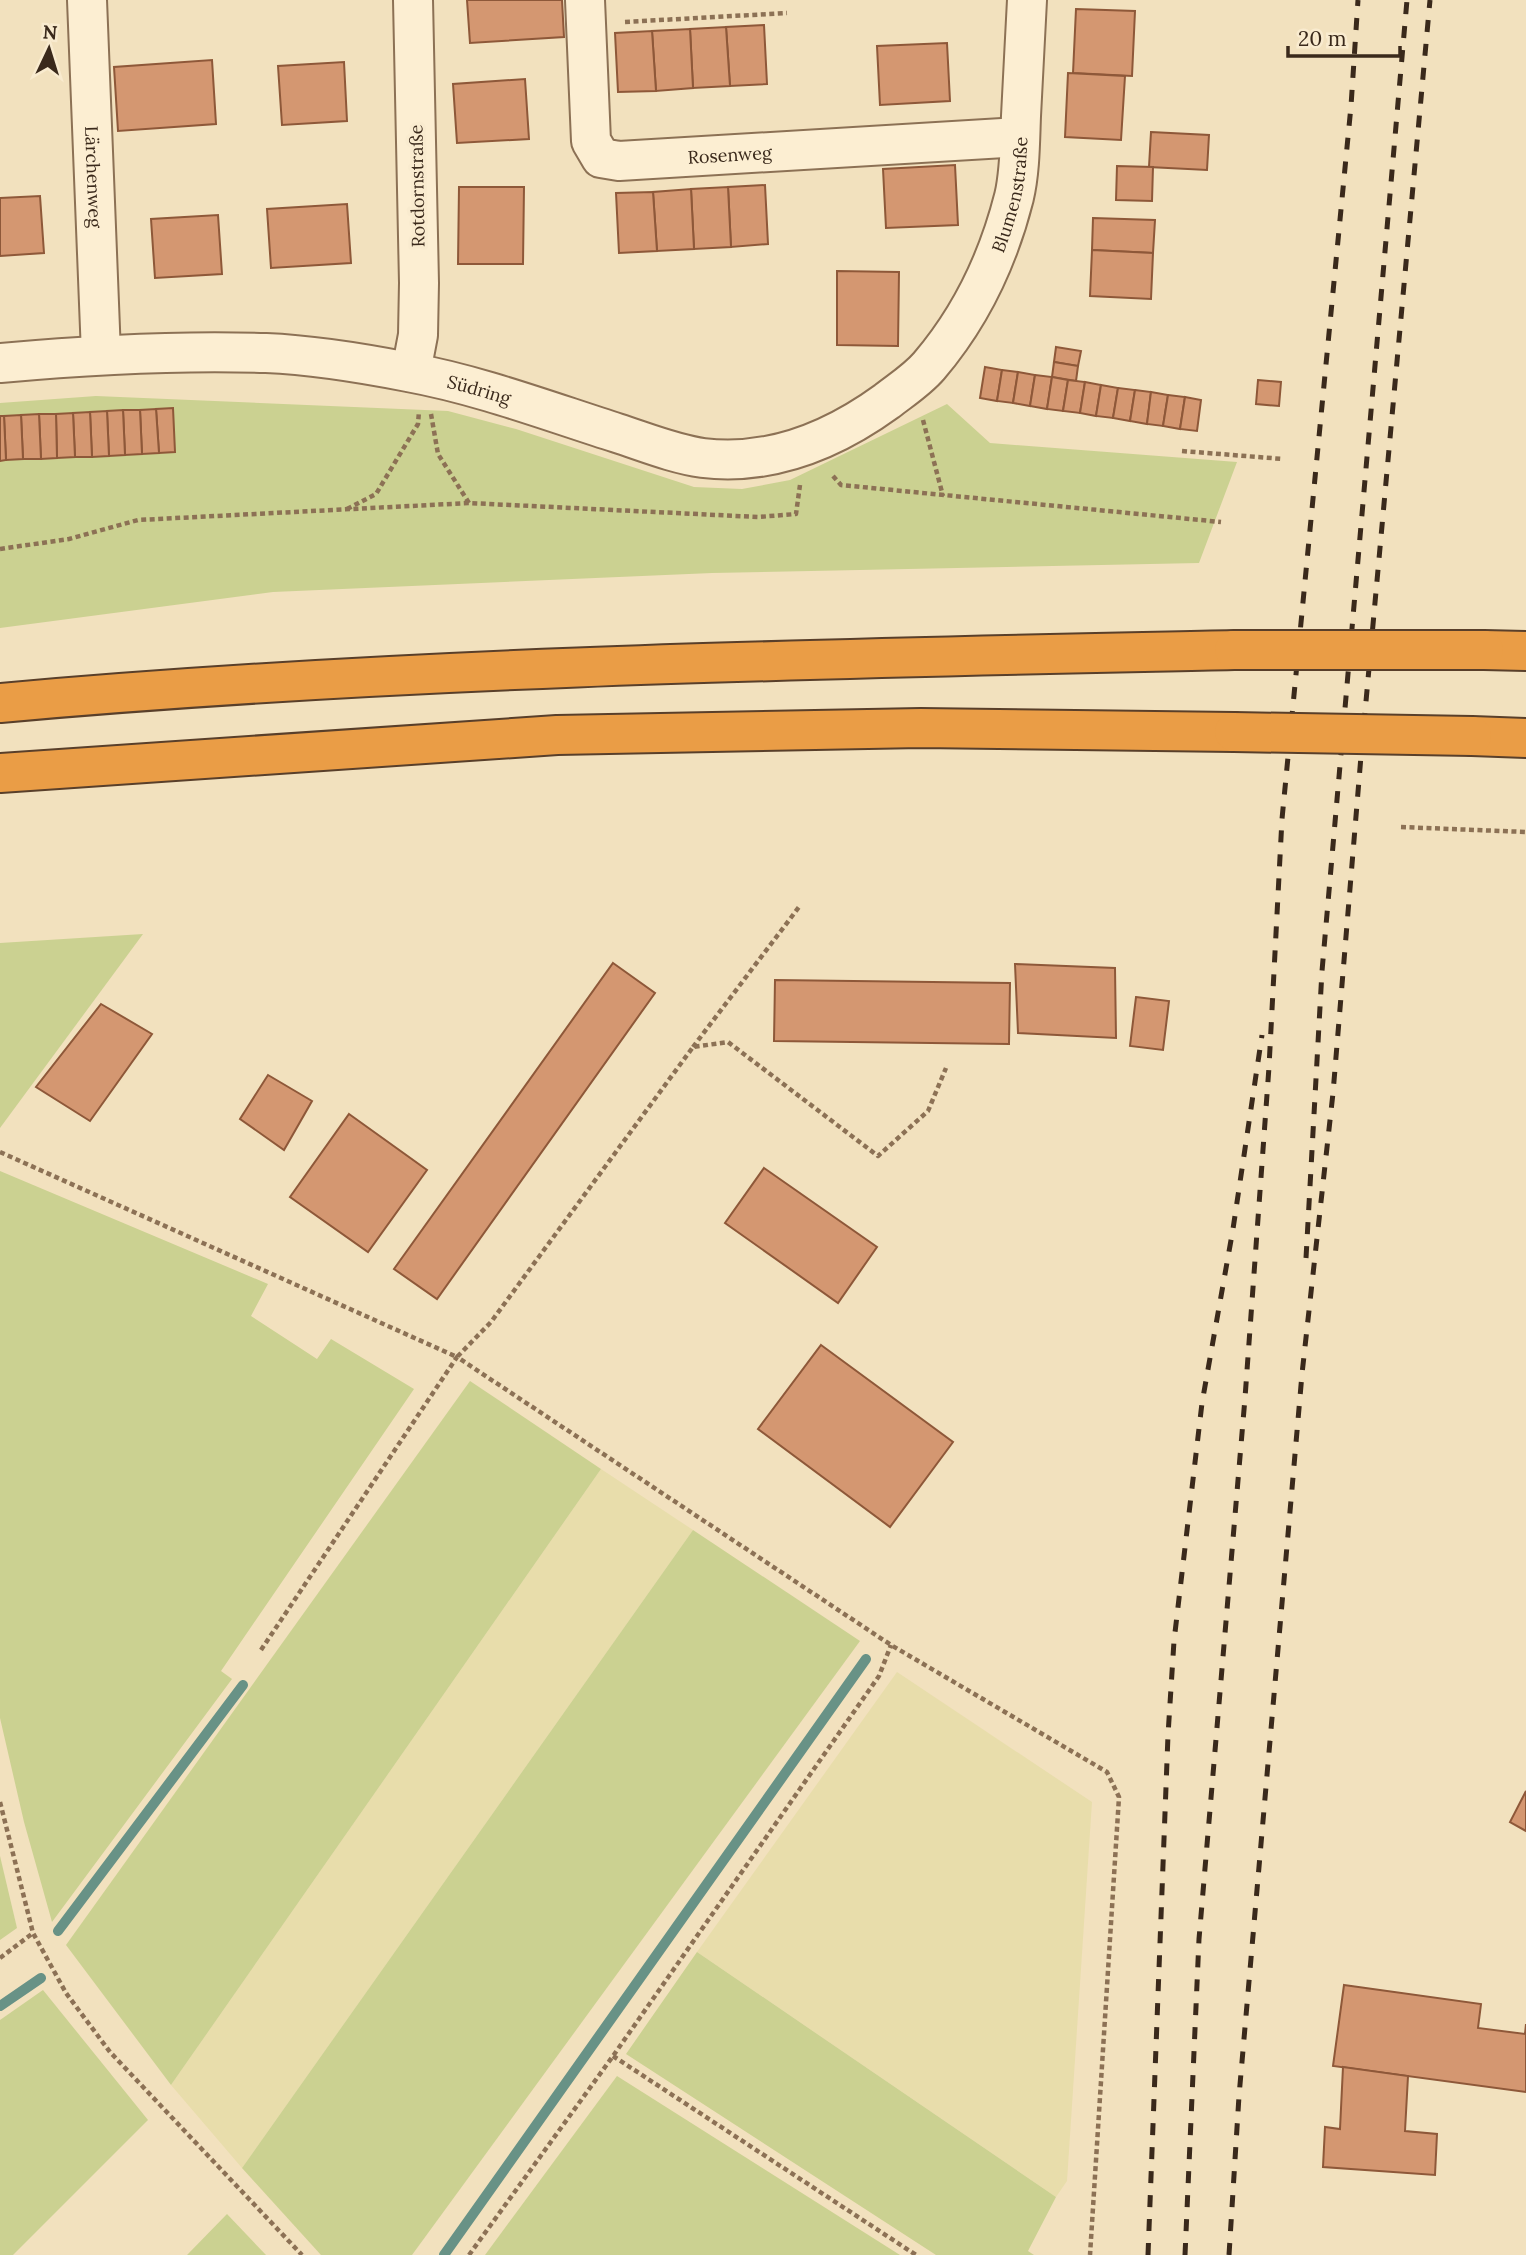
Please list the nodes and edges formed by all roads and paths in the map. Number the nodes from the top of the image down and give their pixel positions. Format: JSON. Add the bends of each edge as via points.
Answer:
{"nodes":[{"id":1,"x":87,"y":0,"type":"edge"},
{"id":2,"x":413,"y":0,"type":"edge"},
{"id":3,"x":1027,"y":0,"type":"edge"},
{"id":4,"x":585,"y":12,"type":"edge"},
{"id":5,"x":787,"y":13,"type":"dead end"},
{"id":6,"x":1020,"y":137,"type":"junction"},
{"id":7,"x":101,"y":354,"type":"junction"},
{"id":8,"x":0,"y":363,"type":"edge"},
{"id":9,"x":418,"y":374,"type":"junction"},
{"id":10,"x":920,"y":375,"type":"junction"},
{"id":11,"x":807,"y":446,"type":"junction"},
{"id":12,"x":1182,"y":451,"type":"dead end"},
{"id":13,"x":1283,"y":459,"type":"dead end"},
{"id":14,"x":943,"y":496,"type":"junction"},
{"id":15,"x":469,"y":503,"type":"junction"},
{"id":16,"x":343,"y":511,"type":"junction"},
{"id":17,"x":1221,"y":522,"type":"dead end"},
{"id":18,"x":0,"y":549,"type":"edge"},
{"id":19,"x":1526,"y":651,"type":"edge"},
{"id":20,"x":0,"y":703,"type":"edge"},
{"id":21,"x":1526,"y":738,"type":"edge"},
{"id":22,"x":0,"y":773,"type":"edge"},
{"id":23,"x":1401,"y":827,"type":"dead end"},
{"id":24,"x":1526,"y":832,"type":"edge"},
{"id":25,"x":799,"y":907,"type":"dead end"},
{"id":26,"x":693,"y":1047,"type":"junction"},
{"id":27,"x":946,"y":1068,"type":"dead end"},
{"id":28,"x":0,"y":1152,"type":"edge"},
{"id":29,"x":457,"y":1357,"type":"junction"},
{"id":30,"x":891,"y":1645,"type":"junction"},
{"id":31,"x":261,"y":1650,"type":"dead end"},
{"id":32,"x":0,"y":1802,"type":"edge"},
{"id":33,"x":33,"y":1933,"type":"junction"},
{"id":34,"x":0,"y":1958,"type":"edge"},
{"id":35,"x":613,"y":2056,"type":"junction"},
{"id":36,"x":302,"y":2255,"type":"edge"},
{"id":37,"x":468,"y":2255,"type":"edge"},
{"id":38,"x":916,"y":2255,"type":"edge"},
{"id":39,"x":1090,"y":2255,"type":"edge"}],
"edges":[{"from":1,"to":7,"type":"street","name":"Lärchenweg"},
{"from":2,"to":9,"type":"street","name":"Rotdornstraße"},
{"from":3,"to":6,"type":"street","name":"Blumenstraße"},
{"from":4,"to":5,"type":"path"},
{"from":4,"to":6,"type":"street","name":"Rosenweg","via":[[591,141],[601,158],[620,161]]},
{"from":6,"to":10,"type":"street","name":"Blumenstraße","via":[[1015,193],[999,248],[978,295]]},
{"from":7,"to":8,"type":"street","name":"Südring"},
{"from":7,"to":9,"type":"street","name":"Südring","via":[[268,353]]},
{"from":9,"to":11,"type":"street","name":"Südring","via":[[699,457],[736,460]]},
{"from":9,"to":15,"type":"path","via":[[438,454]]},
{"from":9,"to":16,"type":"path","via":[[418,424],[376,494]]},
{"from":10,"to":11,"type":"street","name":"Südring","via":[[866,416]]},
{"from":10,"to":14,"type":"path"},
{"from":11,"to":14,"type":"path","via":[[841,485]]},
{"from":11,"to":15,"type":"path","via":[[796,514],[758,517]]},
{"from":12,"to":13,"type":"path"},
{"from":14,"to":17,"type":"path"},
{"from":15,"to":16,"type":"path"},
{"from":16,"to":18,"type":"path","via":[[138,520]]},
{"from":19,"to":20,"type":"highway","bridge":true,"via":[[1234,650],[555,669],[182,687]]},
{"from":21,"to":22,"type":"highway","bridge":true,"via":[[921,728],[557,735]]},
{"from":23,"to":24,"type":"path"},
{"from":25,"to":26,"type":"path"},
{"from":26,"to":27,"type":"path","via":[[728,1042],[878,1156],[928,1111]]},
{"from":26,"to":29,"type":"path","via":[[491,1322]]},
{"from":28,"to":29,"type":"path"},
{"from":29,"to":30,"type":"path"},
{"from":29,"to":31,"type":"path"},
{"from":30,"to":35,"type":"path","via":[[879,1676]]},
{"from":30,"to":39,"type":"path","via":[[1107,1772],[1119,1797]]},
{"from":32,"to":33,"type":"path"},
{"from":33,"to":34,"type":"path"},
{"from":33,"to":36,"type":"path","via":[[66,1993],[110,2052]]},
{"from":35,"to":37,"type":"path"},
{"from":35,"to":38,"type":"path"}]}
